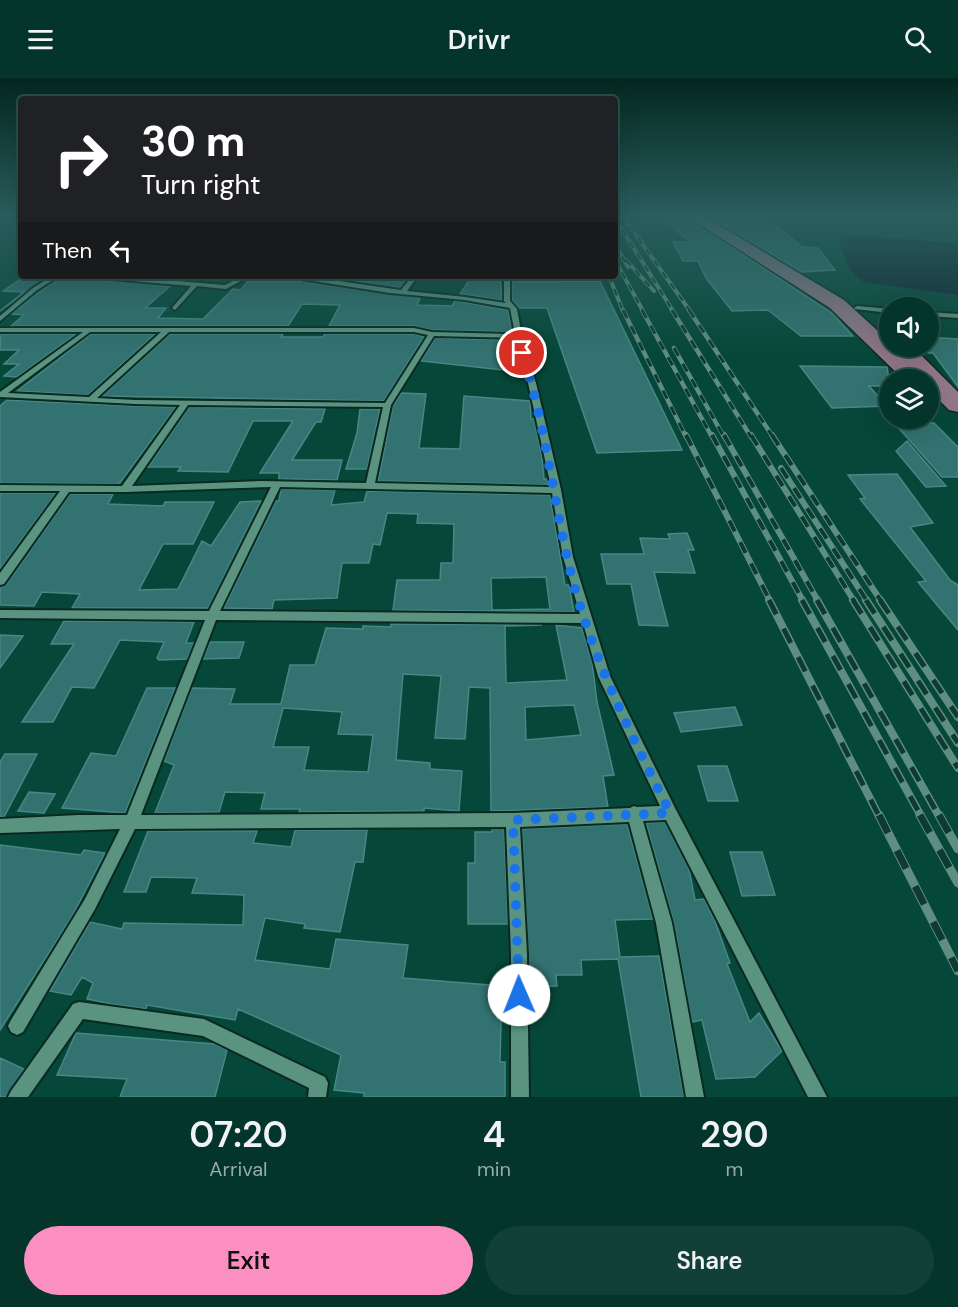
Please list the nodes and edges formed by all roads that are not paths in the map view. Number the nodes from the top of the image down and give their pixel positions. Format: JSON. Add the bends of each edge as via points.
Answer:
{"nodes":[{"id":1,"x":770,"y":263,"type":"edge"},
{"id":2,"x":784,"y":263,"type":"edge"},
{"id":3,"x":51,"y":279,"type":"edge"},
{"id":4,"x":148,"y":279,"type":"edge"},
{"id":5,"x":241,"y":279,"type":"edge"},
{"id":6,"x":318,"y":279,"type":"edge"},
{"id":7,"x":414,"y":279,"type":"edge"},
{"id":8,"x":507,"y":279,"type":"edge"},
{"id":9,"x":194,"y":286,"type":"junction"},
{"id":10,"x":403,"y":292,"type":"junction"},
{"id":11,"x":510,"y":306,"type":"junction"},
{"id":12,"x":175,"y":308,"type":"dead end"},
{"id":13,"x":857,"y":308,"type":"junction"},
{"id":14,"x":879,"y":310,"type":"edge"},
{"id":15,"x":939,"y":315,"type":"edge"},
{"id":16,"x":958,"y":316,"type":"edge"},
{"id":17,"x":0,"y":319,"type":"edge"},
{"id":18,"x":879,"y":328,"type":"edge"},
{"id":19,"x":0,"y":330,"type":"edge"},
{"id":20,"x":167,"y":330,"type":"junction"},
{"id":21,"x":87,"y":332,"type":"junction"},
{"id":22,"x":432,"y":334,"type":"junction"},
{"id":23,"x":518,"y":336,"type":"junction"},
{"id":24,"x":911,"y":357,"type":"edge"},
{"id":25,"x":906,"y":369,"type":"edge"},
{"id":26,"x":0,"y":395,"type":"edge"},
{"id":27,"x":90,"y":400,"type":"junction"},
{"id":28,"x":186,"y":402,"type":"junction"},
{"id":29,"x":939,"y":402,"type":"edge"},
{"id":30,"x":387,"y":405,"type":"junction"},
{"id":31,"x":958,"y":405,"type":"edge"},
{"id":32,"x":958,"y":422,"type":"edge"},
{"id":33,"x":277,"y":484,"type":"junction"},
{"id":34,"x":370,"y":486,"type":"junction"},
{"id":35,"x":0,"y":488,"type":"edge"},
{"id":36,"x":67,"y":488,"type":"junction"},
{"id":37,"x":125,"y":489,"type":"junction"},
{"id":38,"x":556,"y":490,"type":"junction"},
{"id":39,"x":0,"y":581,"type":"edge"},
{"id":40,"x":0,"y":614,"type":"edge"},
{"id":41,"x":212,"y":616,"type":"junction"},
{"id":42,"x":586,"y":619,"type":"junction"},
{"id":43,"x":634,"y":813,"type":"junction"},
{"id":44,"x":670,"y":813,"type":"junction"},
{"id":45,"x":513,"y":820,"type":"junction"},
{"id":46,"x":131,"y":822,"type":"junction"},
{"id":47,"x":0,"y":826,"type":"edge"},
{"id":48,"x":17,"y":1026,"type":"dead end"},
{"id":49,"x":17,"y":1097,"type":"edge"},
{"id":50,"x":316,"y":1097,"type":"edge"},
{"id":51,"x":520,"y":1097,"type":"edge"},
{"id":52,"x":695,"y":1097,"type":"edge"},
{"id":53,"x":818,"y":1097,"type":"edge"}],
"edges":[{"from":1,"to":25,"type":"main road","via":[[837,304]]},
{"from":2,"to":13,"type":"main road"},
{"from":3,"to":17,"type":"street"},
{"from":4,"to":9,"type":"street"},
{"from":5,"to":9,"type":"street","via":[[226,286]]},
{"from":6,"to":10,"type":"street"},
{"from":7,"to":10,"type":"street"},
{"from":8,"to":11,"type":"street"},
{"from":9,"to":12,"type":"street"},
{"from":10,"to":11,"type":"street"},
{"from":11,"to":23,"type":"street","via":[[514,309]]},
{"from":13,"to":14,"type":"street"},
{"from":13,"to":18,"type":"main road"},
{"from":15,"to":16,"type":"street"},
{"from":19,"to":21,"type":"street"},
{"from":20,"to":21,"type":"street"},
{"from":20,"to":22,"type":"street","via":[[414,330]]},
{"from":20,"to":27,"type":"street"},
{"from":21,"to":26,"type":"street"},
{"from":22,"to":23,"type":"street"},
{"from":22,"to":30,"type":"street"},
{"from":23,"to":38,"type":"street"},
{"from":24,"to":31,"type":"main road"},
{"from":26,"to":27,"type":"street"},
{"from":27,"to":28,"type":"street"},
{"from":28,"to":30,"type":"street"},
{"from":28,"to":37,"type":"street"},
{"from":29,"to":32,"type":"main road"},
{"from":30,"to":34,"type":"street"},
{"from":33,"to":34,"type":"street"},
{"from":33,"to":37,"type":"street"},
{"from":33,"to":41,"type":"street"},
{"from":34,"to":38,"type":"street"},
{"from":35,"to":36,"type":"street"},
{"from":36,"to":37,"type":"street"},
{"from":36,"to":39,"type":"street"},
{"from":38,"to":42,"type":"street","via":[[567,557]]},
{"from":40,"to":41,"type":"street"},
{"from":41,"to":42,"type":"street"},
{"from":41,"to":46,"type":"street"},
{"from":42,"to":44,"type":"street","via":[[604,676]]},
{"from":43,"to":44,"type":"street"},
{"from":43,"to":45,"type":"street"},
{"from":43,"to":52,"type":"street","via":[[664,923]]},
{"from":44,"to":53,"type":"street"},
{"from":45,"to":46,"type":"street"},
{"from":45,"to":51,"type":"street"},
{"from":46,"to":47,"type":"street"},
{"from":46,"to":48,"type":"street","via":[[90,904]]},
{"from":49,"to":50,"type":"street","via":[[79,1010],[204,1028],[319,1083]]}]}
